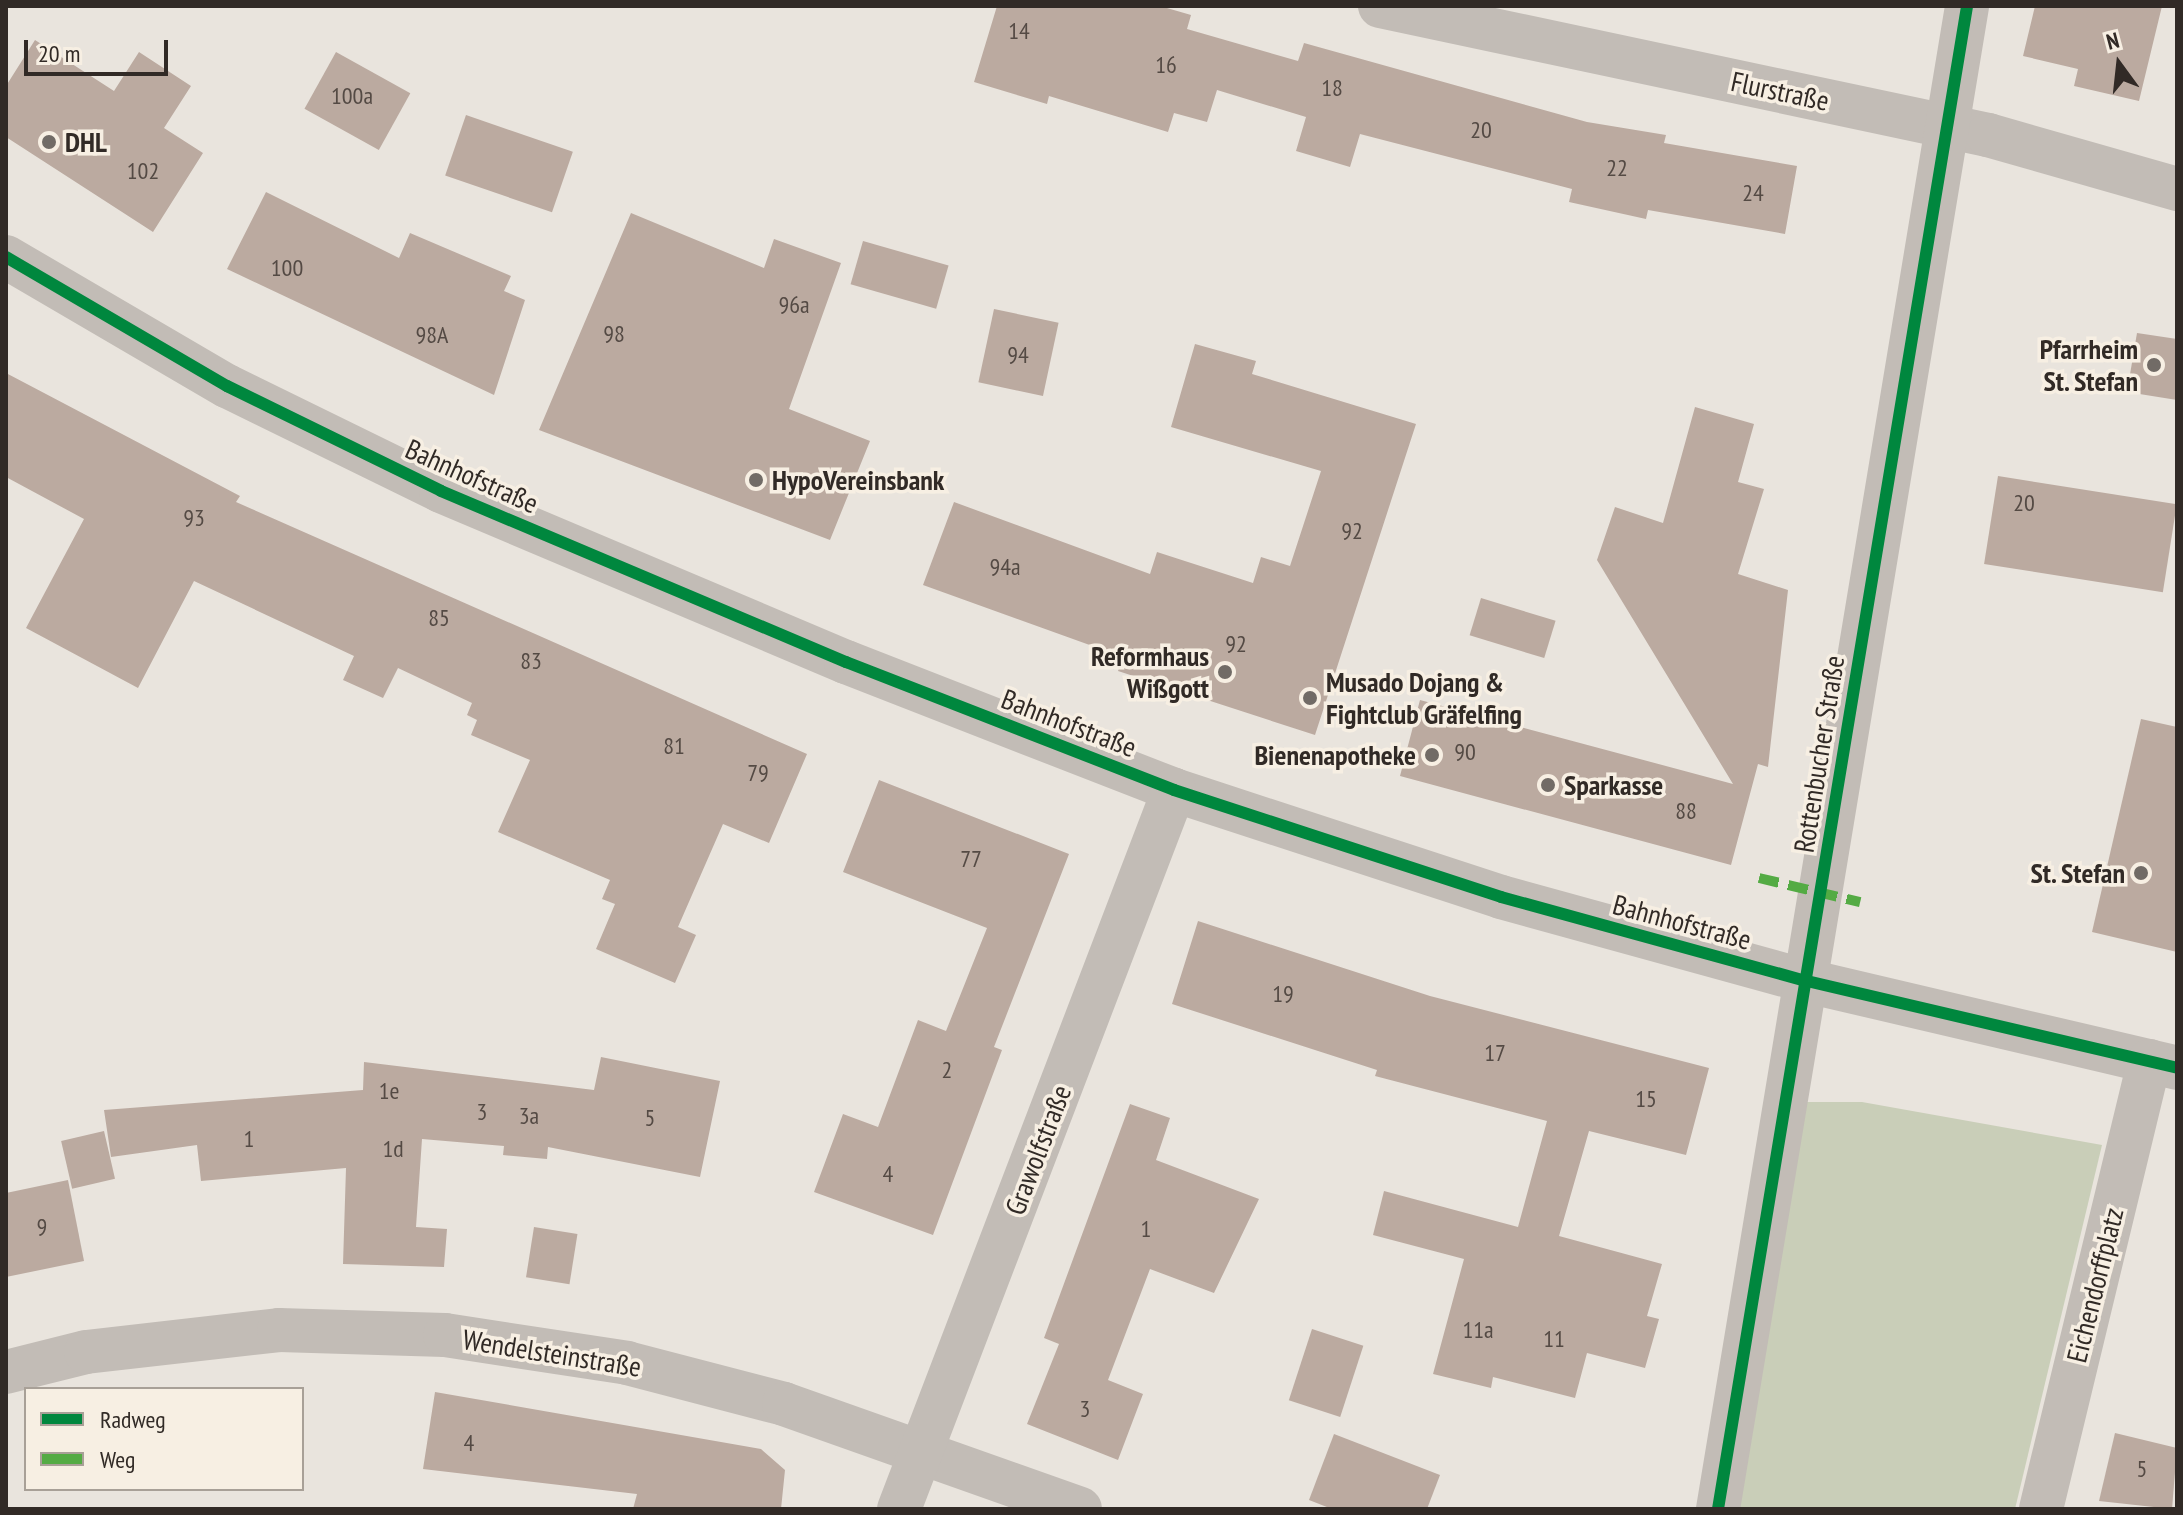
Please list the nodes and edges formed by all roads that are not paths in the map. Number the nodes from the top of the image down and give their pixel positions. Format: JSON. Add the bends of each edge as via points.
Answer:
{"nodes":[{"id":1,"x":1384,"y":6,"type":"edge"},
{"id":2,"x":1967,"y":6,"type":"edge"},
{"id":3,"x":1942,"y":125,"type":"junction"},
{"id":4,"x":2177,"y":189,"type":"edge"},
{"id":5,"x":6,"y":257,"type":"edge"},
{"id":6,"x":1174,"y":790,"type":"junction"},
{"id":7,"x":1807,"y":981,"type":"junction"},
{"id":8,"x":2163,"y":1064,"type":"edge"},
{"id":9,"x":6,"y":1372,"type":"edge"},
{"id":10,"x":924,"y":1450,"type":"junction"},
{"id":11,"x":899,"y":1509,"type":"edge"},
{"id":12,"x":1080,"y":1509,"type":"edge"},
{"id":13,"x":1718,"y":1509,"type":"edge"},
{"id":14,"x":2041,"y":1509,"type":"edge"}],
"edges":[{"from":1,"to":3,"type":"street","name":"Flurstraße"},
{"from":2,"to":3,"type":"street","name":"Rottenbucher Straße"},
{"from":3,"to":4,"type":"street","name":"Flurstraße"},
{"from":3,"to":7,"type":"street","name":"Rottenbucher Straße"},
{"from":5,"to":6,"type":"street","name":"Bahnhofstraße","via":[[227,386],[441,491],[846,662]]},
{"from":6,"to":7,"type":"street","name":"Bahnhofstraße","via":[[1486,893]]},
{"from":6,"to":10,"type":"street","name":"Grawolfstraße"},
{"from":7,"to":8,"type":"street","name":"Bahnhofstraße"},
{"from":7,"to":13,"type":"street","name":"Rottenbucher Straße"},
{"from":8,"to":14,"type":"street","name":"Eichendorffplatz"},
{"from":9,"to":10,"type":"street","name":"Wendelsteinstraße","via":[[86,1352],[279,1330],[445,1335],[627,1363]]},
{"from":10,"to":11,"type":"street","name":"Grawolfstraße"},
{"from":10,"to":12,"type":"street","name":"Wendelsteinstraße"}]}
